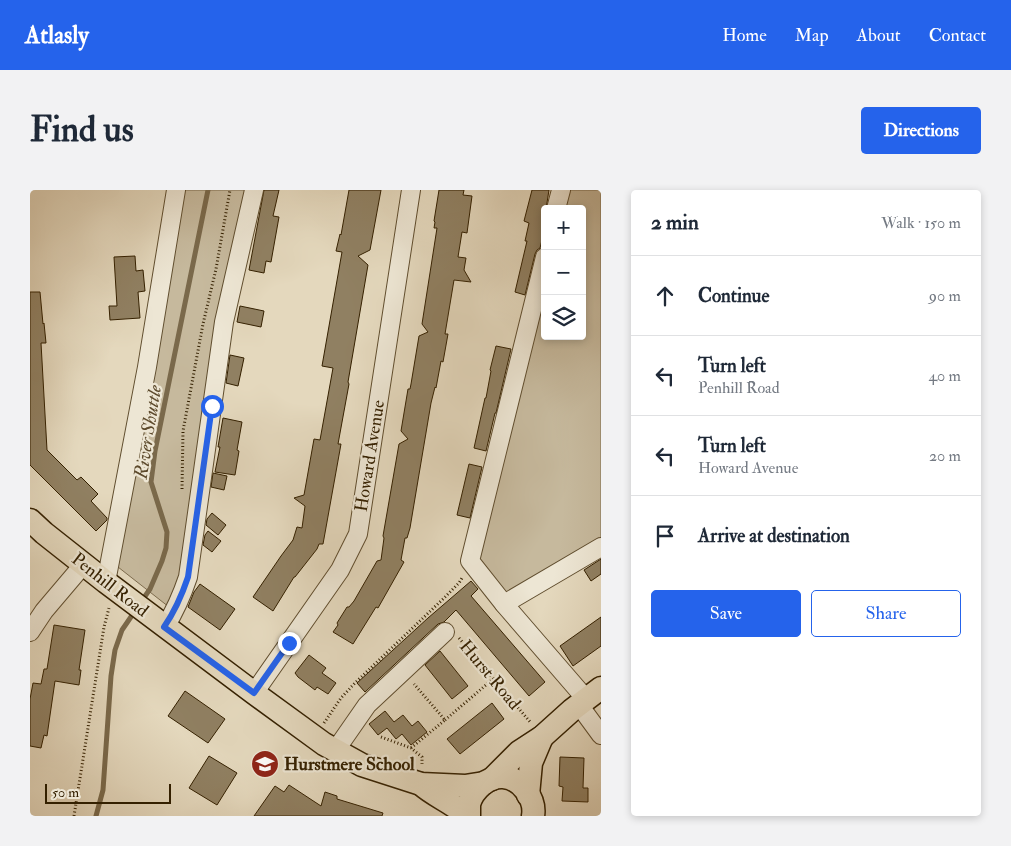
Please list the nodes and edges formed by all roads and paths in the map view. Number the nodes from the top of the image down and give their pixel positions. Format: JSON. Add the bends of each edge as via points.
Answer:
{"nodes":[{"id":1,"x":176,"y":190,"type":"edge"},
{"id":2,"x":254,"y":190,"type":"edge"},
{"id":3,"x":411,"y":190,"type":"edge"},
{"id":4,"x":561,"y":190,"type":"edge"},
{"id":5,"x":557,"y":205,"type":"edge"},
{"id":6,"x":541,"y":273,"type":"edge"},
{"id":7,"x":30,"y":520,"type":"edge"},
{"id":8,"x":601,"y":547,"type":"edge"},
{"id":9,"x":470,"y":561,"type":"junction"},
{"id":10,"x":83,"y":565,"type":"junction"},
{"id":11,"x":106,"y":582,"type":"junction"},
{"id":12,"x":504,"y":604,"type":"junction"},
{"id":13,"x":156,"y":620,"type":"junction"},
{"id":14,"x":30,"y":632,"type":"edge"},
{"id":15,"x":450,"y":633,"type":"joint"},
{"id":16,"x":403,"y":671,"type":"junction"},
{"id":17,"x":493,"y":679,"type":"junction"},
{"id":18,"x":254,"y":693,"type":"junction"},
{"id":19,"x":589,"y":697,"type":"edge"},
{"id":20,"x":445,"y":720,"type":"junction"},
{"id":21,"x":601,"y":735,"type":"edge"},
{"id":22,"x":315,"y":737,"type":"junction"},
{"id":23,"x":381,"y":737,"type":"dead end"},
{"id":24,"x":542,"y":737,"type":"junction"},
{"id":25,"x":411,"y":748,"type":"junction"},
{"id":26,"x":336,"y":751,"type":"junction"},
{"id":27,"x":421,"y":776,"type":"junction"},
{"id":28,"x":488,"y":781,"type":"junction"},
{"id":29,"x":534,"y":808,"type":"edge"},
{"id":30,"x":74,"y":816,"type":"edge"},
{"id":31,"x":468,"y":816,"type":"edge"}],
"edges":[{"from":1,"to":11,"type":"street","via":[[147,367]]},
{"from":2,"to":13,"type":"street","via":[[224,322],[188,577],[173,615]]},
{"from":3,"to":18,"type":"street","name":"Howard Avenue","via":[[358,534],[340,570]]},
{"from":4,"to":5,"type":"street"},
{"from":6,"to":9,"type":"street"},
{"from":7,"to":10,"type":"main road","name":"Penhill Road"},
{"from":8,"to":12,"type":"street"},
{"from":9,"to":12,"type":"street"},
{"from":9,"to":22,"type":"path","via":[[459,583],[355,683]]},
{"from":10,"to":11,"type":"main road","name":"Penhill Road"},
{"from":10,"to":14,"type":"street"},
{"from":11,"to":13,"type":"main road","name":"Penhill Road"},
{"from":11,"to":30,"type":"path","via":[[109,607]]},
{"from":12,"to":19,"type":"street"},
{"from":13,"to":18,"type":"main road","name":"Penhill Road"},
{"from":15,"to":16,"type":"street"},
{"from":15,"to":17,"type":"path","name":"Hurst Road"},
{"from":16,"to":20,"type":"path"},
{"from":16,"to":26,"type":"street","via":[[367,705]]},
{"from":17,"to":20,"type":"path"},
{"from":17,"to":24,"type":"path","name":"Hurst Road"},
{"from":18,"to":22,"type":"main road","name":"Penhill Road"},
{"from":19,"to":21,"type":"street"},
{"from":19,"to":24,"type":"main road"},
{"from":20,"to":25,"type":"path"},
{"from":22,"to":26,"type":"main road","name":"Penhill Road"},
{"from":23,"to":25,"type":"path"},
{"from":24,"to":28,"type":"main road","via":[[519,752]]},
{"from":24,"to":29,"type":"main road","via":[[531,763]]},
{"from":25,"to":27,"type":"path","via":[[422,758]]},
{"from":26,"to":27,"type":"main road","name":"Penhill Road","via":[[362,765]]},
{"from":27,"to":28,"type":"main road","name":"Penhill Road","via":[[465,786]]},
{"from":27,"to":31,"type":"main road","name":"Penhill Road","via":[[435,795]]},
{"from":28,"to":29,"type":"main road","via":[[500,777],[519,784]]},
{"from":28,"to":31,"type":"main road","via":[[474,794]]}]}
